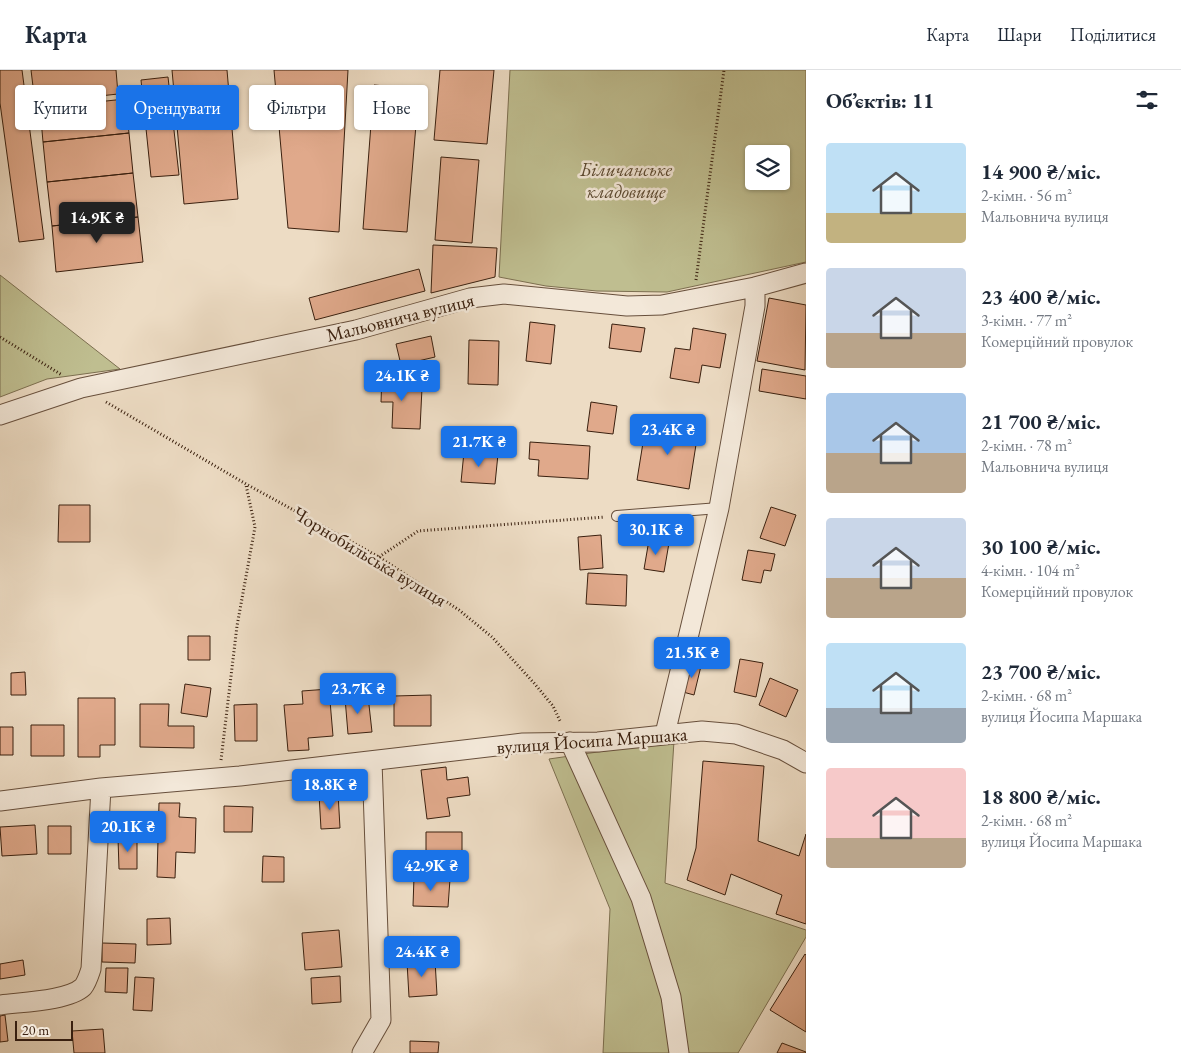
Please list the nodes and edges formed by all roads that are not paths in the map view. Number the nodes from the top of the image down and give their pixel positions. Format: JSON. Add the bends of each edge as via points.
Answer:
{"nodes":[{"id":1,"x":806,"y":273,"type":"edge"},
{"id":2,"x":755,"y":287,"type":"junction"},
{"id":3,"x":6,"y":412,"type":"edge"},
{"id":4,"x":719,"y":508,"type":"junction"},
{"id":5,"x":617,"y":516,"type":"road end"},
{"id":6,"x":665,"y":734,"type":"junction"},
{"id":7,"x":570,"y":742,"type":"junction"},
{"id":8,"x":372,"y":761,"type":"junction"},
{"id":9,"x":806,"y":763,"type":"edge"},
{"id":10,"x":101,"y":788,"type":"junction"},
{"id":11,"x":0,"y":801,"type":"edge"},
{"id":12,"x":0,"y":1005,"type":"edge"},
{"id":13,"x":362,"y":1053,"type":"edge"},
{"id":14,"x":679,"y":1053,"type":"edge"}],
"edges":[{"from":1,"to":2,"type":"street","name":"Мальовнича вулиця"},
{"from":2,"to":3,"type":"street","name":"Мальовнича вулиця","via":[[662,305],[627,306],[518,294],[478,297],[356,330],[81,388]]},
{"from":2,"to":4,"type":"street","via":[[756,306]]},
{"from":4,"to":5,"type":"lane"},
{"from":4,"to":6,"type":"street"},
{"from":6,"to":7,"type":"street","name":"вулиця Йосипа Маршака"},
{"from":6,"to":9,"type":"street","name":"вулиця Йосипа Маршака","via":[[702,731],[736,734],[783,750]]},
{"from":7,"to":8,"type":"street","name":"вулиця Йосипа Маршака","via":[[523,743]]},
{"from":7,"to":14,"type":"street","via":[[641,898],[672,997]]},
{"from":8,"to":10,"type":"street","name":"вулиця Йосипа Маршака"},
{"from":8,"to":13,"type":"street","via":[[381,1020]]},
{"from":10,"to":11,"type":"street","name":"вулиця Йосипа Маршака"},
{"from":10,"to":12,"type":"street","via":[[88,979],[83,987],[68,995]]}]}
